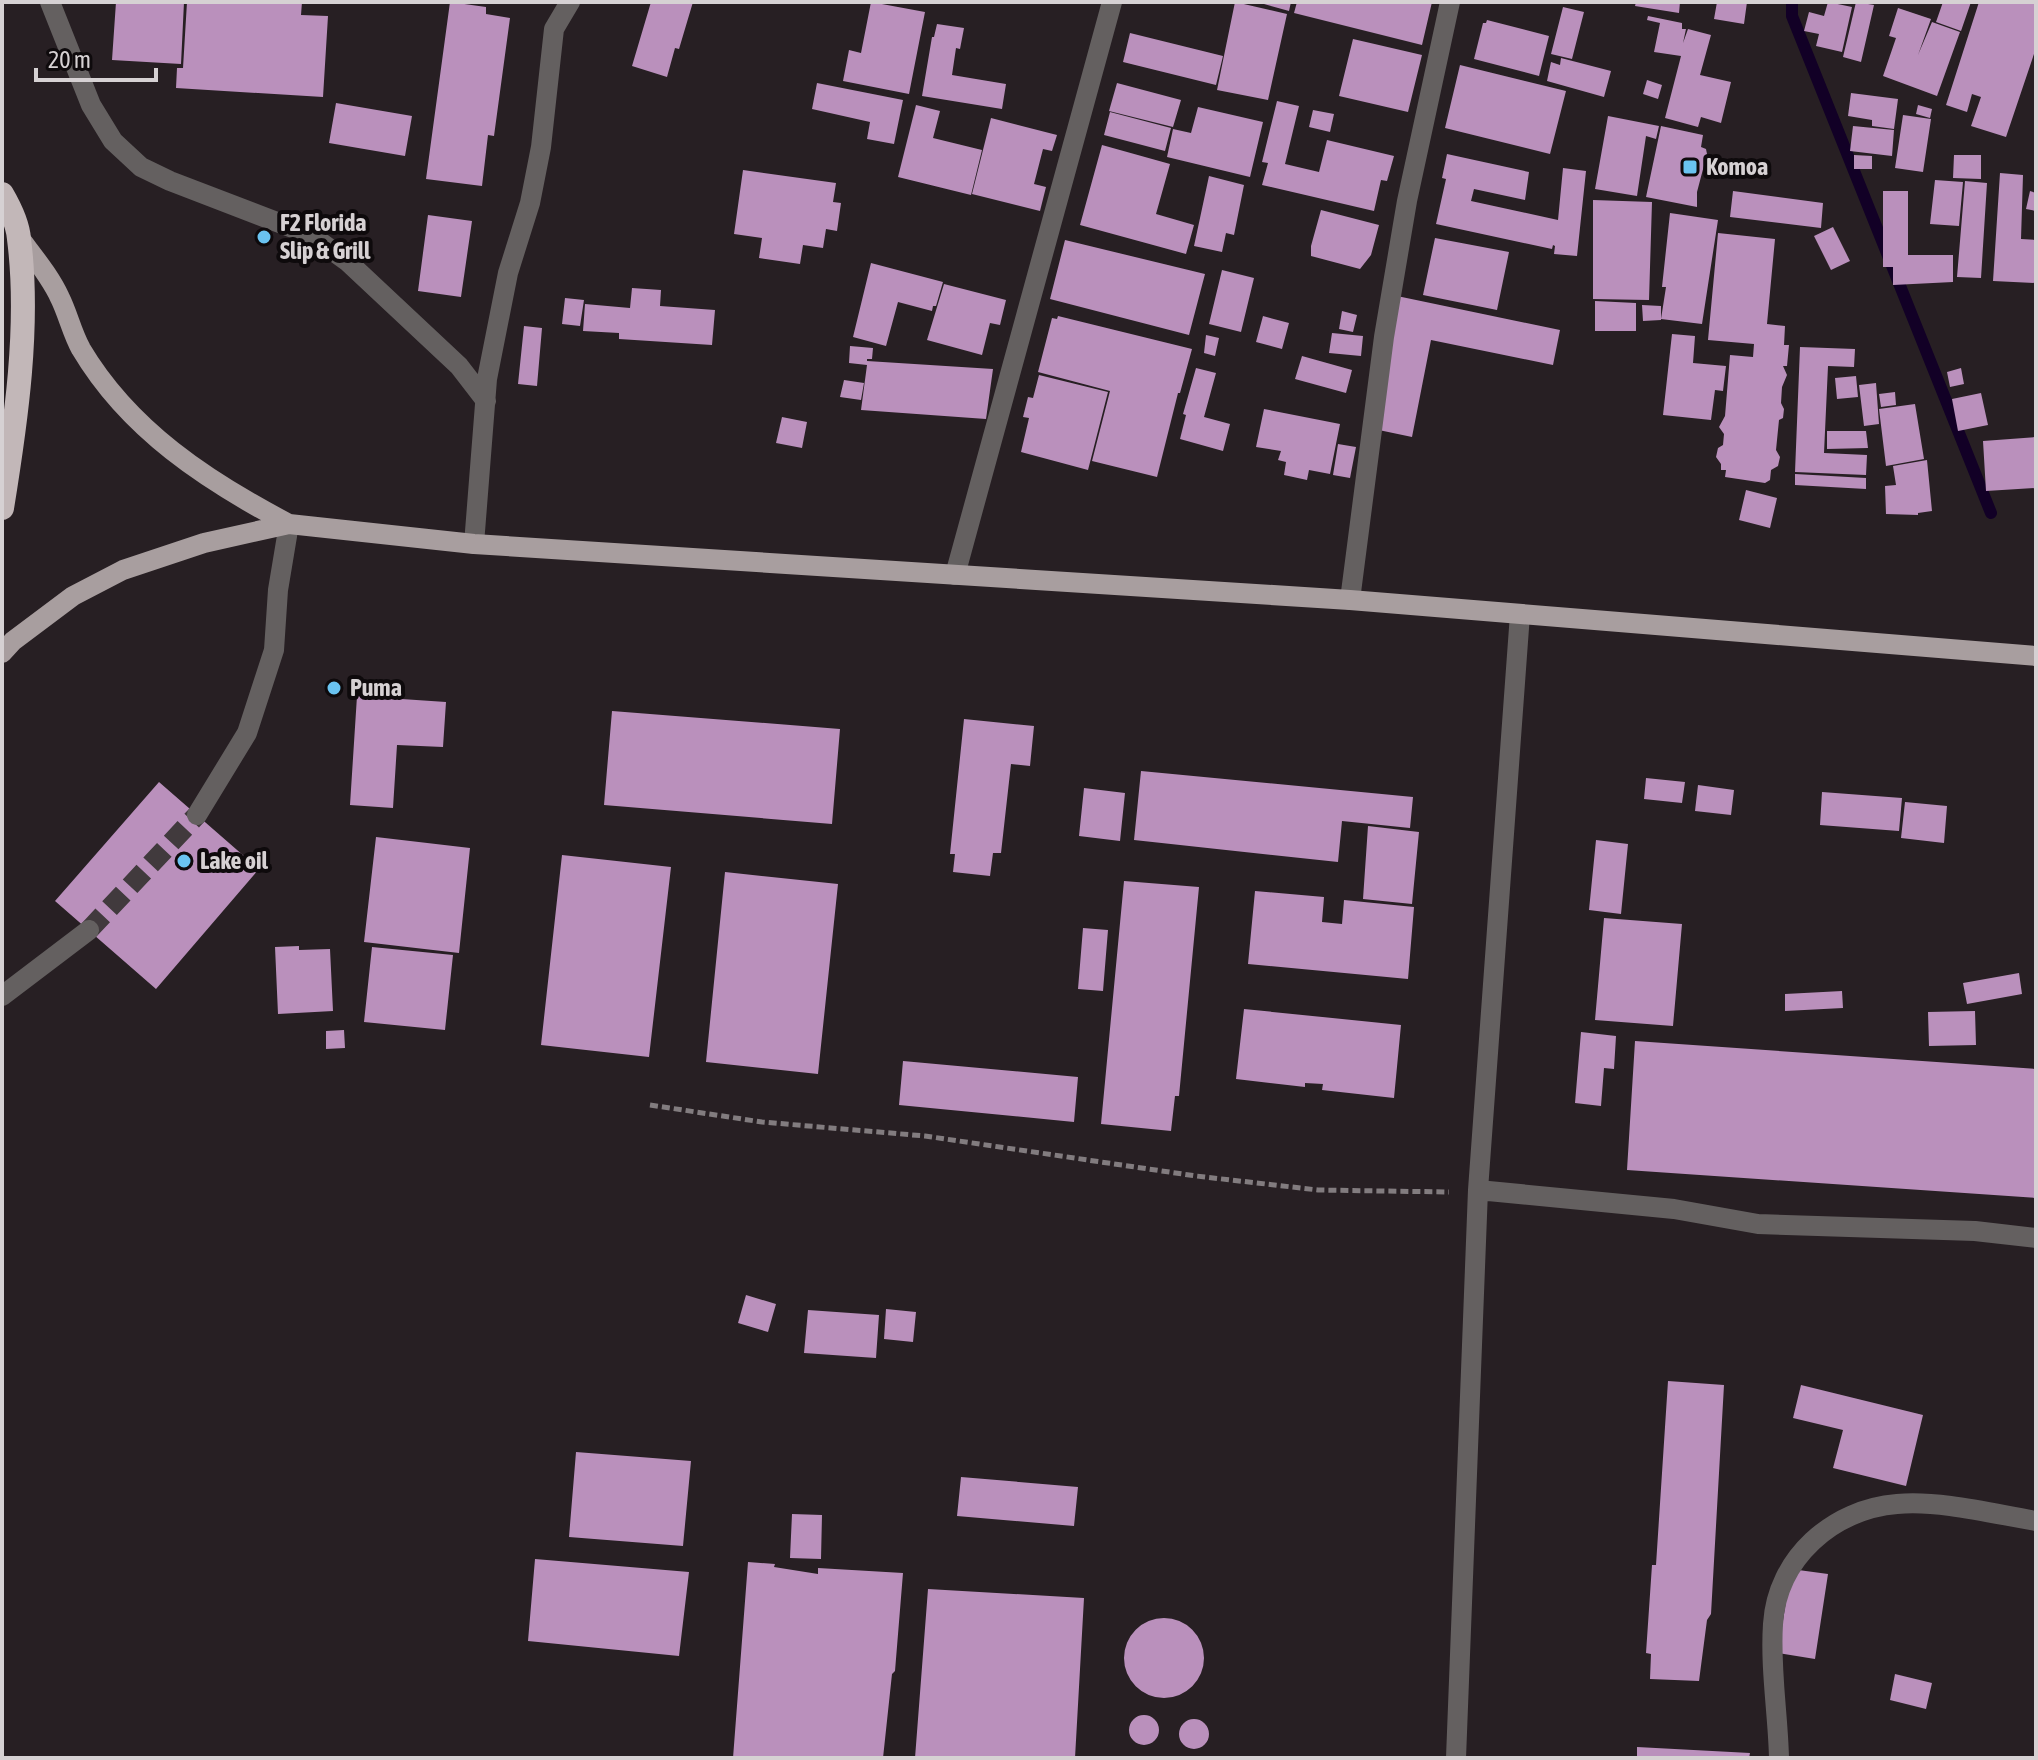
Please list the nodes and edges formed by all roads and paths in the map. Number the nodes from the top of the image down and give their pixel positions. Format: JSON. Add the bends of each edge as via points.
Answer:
{"nodes":[{"id":1,"x":50,"y":2,"type":"edge"},
{"id":2,"x":570,"y":2,"type":"edge"},
{"id":3,"x":1112,"y":2,"type":"edge"},
{"id":4,"x":1450,"y":2,"type":"edge"},
{"id":5,"x":3,"y":194,"type":"edge"},
{"id":6,"x":19,"y":237,"type":"junction"},
{"id":7,"x":486,"y":401,"type":"junction"},
{"id":8,"x":2,"y":508,"type":"edge"},
{"id":9,"x":289,"y":524,"type":"junction"},
{"id":10,"x":474,"y":544,"type":"junction"},
{"id":11,"x":955,"y":575,"type":"junction"},
{"id":12,"x":1350,"y":600,"type":"junction"},
{"id":13,"x":1520,"y":614,"type":"junction"},
{"id":14,"x":2,"y":653,"type":"edge"},
{"id":15,"x":2036,"y":656,"type":"edge"},
{"id":16,"x":197,"y":815,"type":"tunnel mouth"},
{"id":17,"x":89,"y":930,"type":"tunnel mouth"},
{"id":18,"x":2,"y":996,"type":"edge"},
{"id":19,"x":650,"y":1105,"type":"dead end"},
{"id":20,"x":1478,"y":1190,"type":"junction"},
{"id":21,"x":2036,"y":1238,"type":"edge"},
{"id":22,"x":2036,"y":1521,"type":"edge"},
{"id":23,"x":1456,"y":1758,"type":"edge"},
{"id":24,"x":1779,"y":1758,"type":"edge"}],
"edges":[{"from":1,"to":7,"type":"street","via":[[91,105],[113,141],[141,167],[311,235],[348,262],[459,366]]},
{"from":2,"to":7,"type":"street","via":[[554,29],[541,147],[508,273]]},
{"from":3,"to":11,"type":"street"},
{"from":4,"to":12,"type":"street","via":[[1384,337]]},
{"from":5,"to":6,"type":"highway"},
{"from":6,"to":8,"type":"highway","via":[[19,374]]},
{"from":6,"to":9,"type":"main road","via":[[60,296],[79,347],[110,392],[199,473]]},
{"from":7,"to":10,"type":"street"},
{"from":9,"to":10,"type":"main road"},
{"from":9,"to":14,"type":"main road","via":[[204,543],[123,570],[73,596]]},
{"from":9,"to":16,"type":"street","via":[[274,650],[247,733]]},
{"from":10,"to":11,"type":"main road"},
{"from":11,"to":12,"type":"main road"},
{"from":12,"to":13,"type":"main road"},
{"from":13,"to":15,"type":"main road"},
{"from":13,"to":20,"type":"street"},
{"from":17,"to":18,"type":"street"},
{"from":19,"to":20,"type":"path","via":[[1318,1190]]},
{"from":20,"to":21,"type":"street","via":[[1674,1209],[1758,1224]]},
{"from":20,"to":23,"type":"street"},
{"from":22,"to":24,"type":"street","via":[[1899,1503],[1852,1515],[1807,1544],[1786,1576],[1773,1622]]}]}
